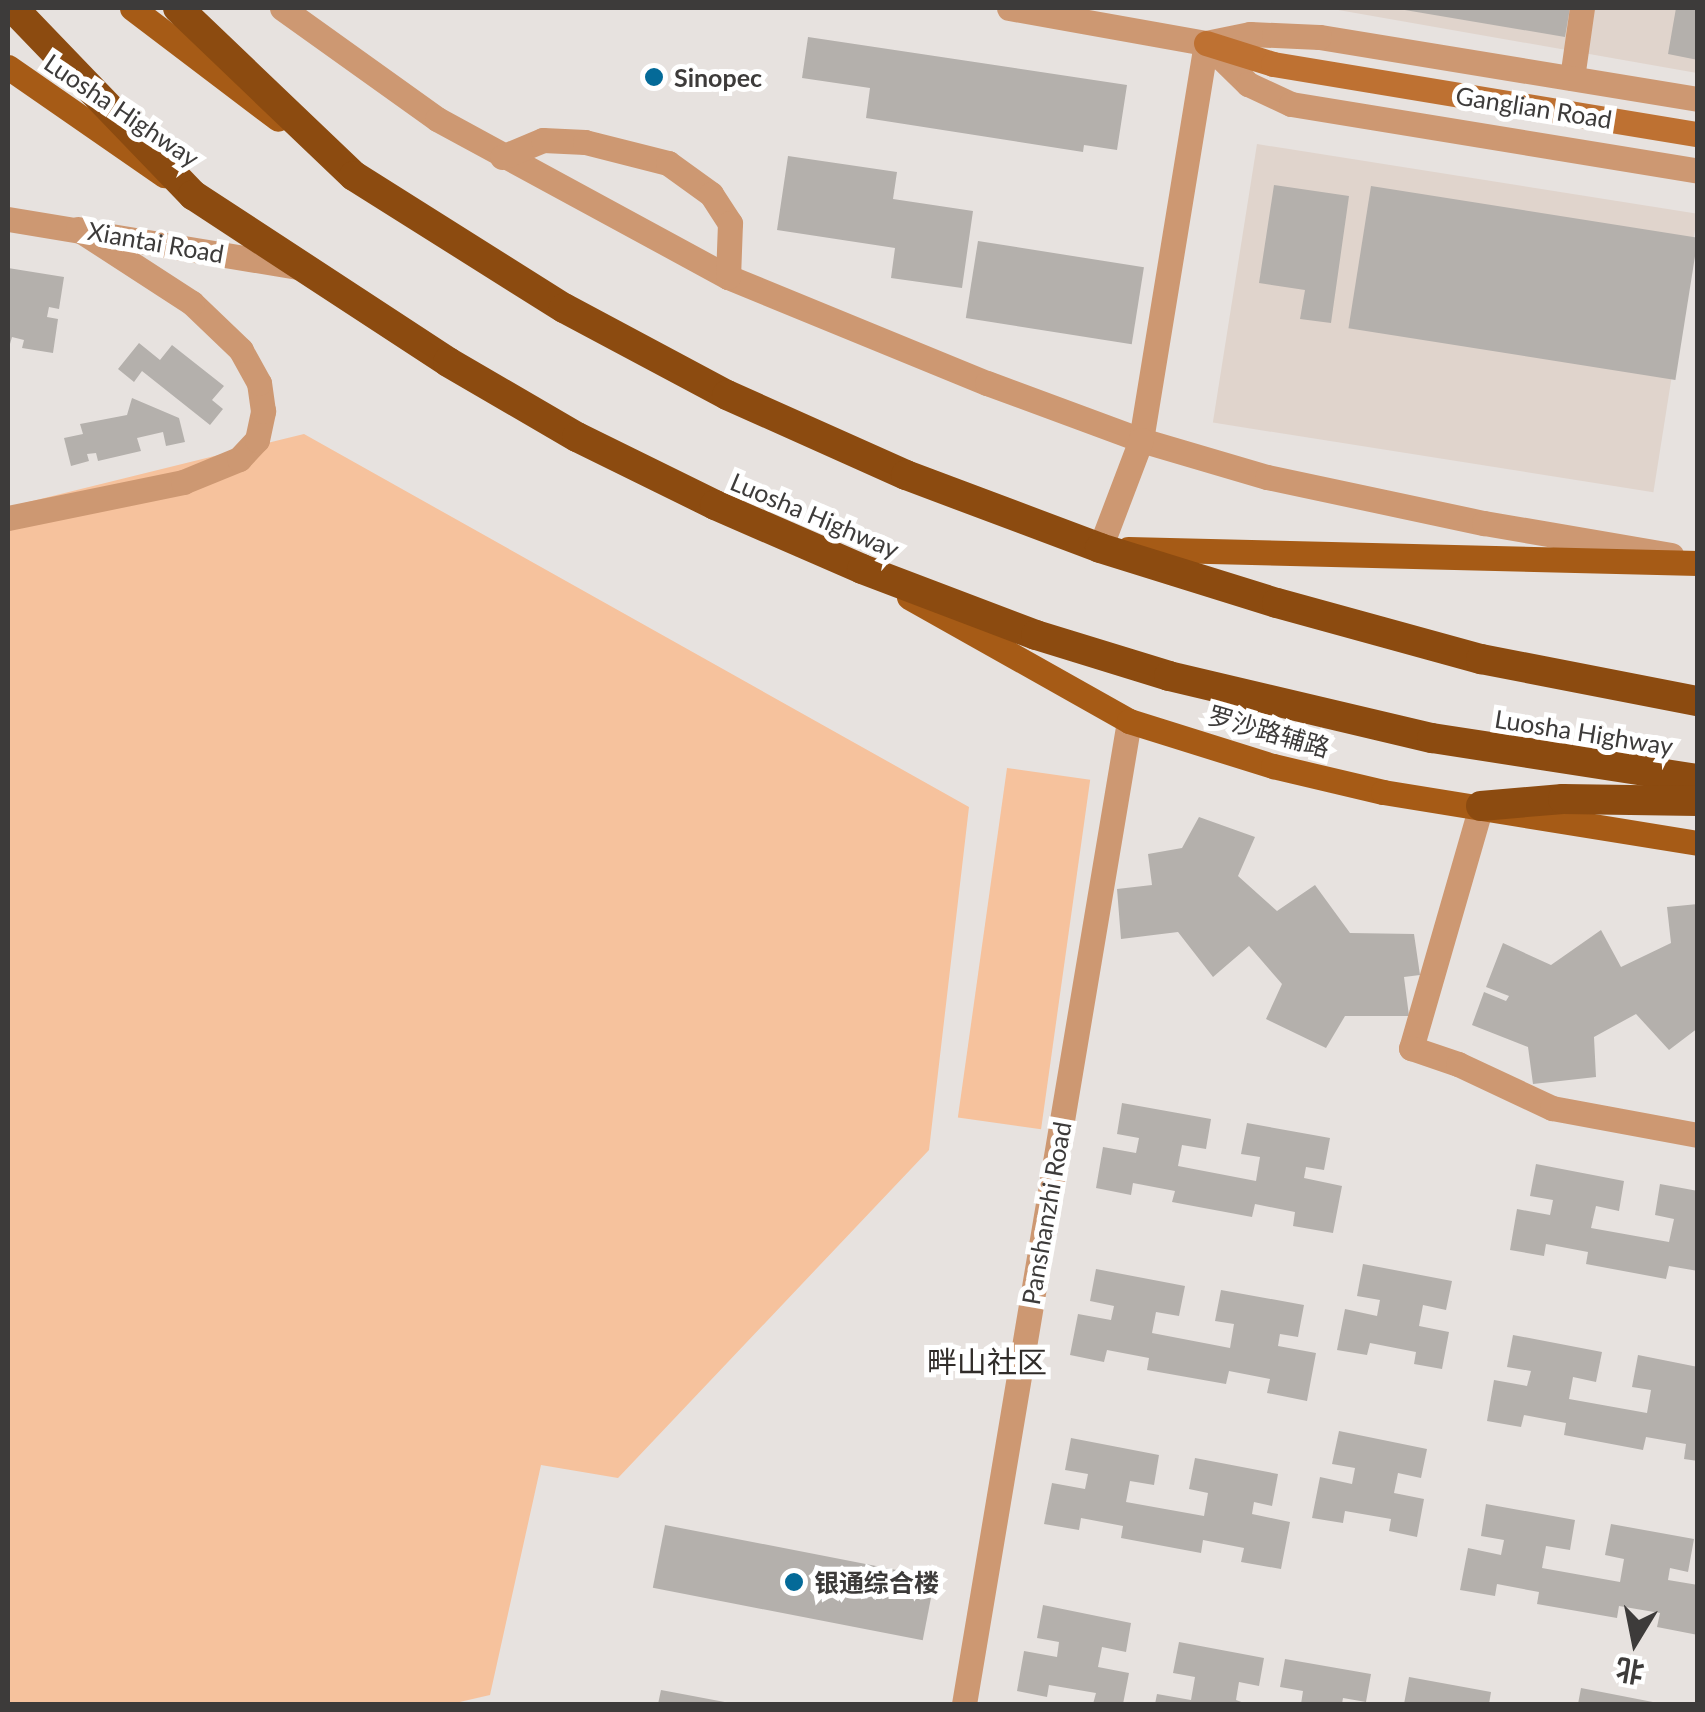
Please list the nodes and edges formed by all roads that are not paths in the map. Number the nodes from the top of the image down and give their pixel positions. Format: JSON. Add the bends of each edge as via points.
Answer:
{"nodes":[{"id":1,"x":13,"y":8,"type":"edge"},
{"id":2,"x":132,"y":8,"type":"edge"},
{"id":3,"x":178,"y":8,"type":"edge"},
{"id":4,"x":282,"y":8,"type":"edge"},
{"id":5,"x":1009,"y":8,"type":"edge"},
{"id":6,"x":1582,"y":8,"type":"edge"},
{"id":7,"x":1206,"y":43,"type":"junction"},
{"id":8,"x":8,"y":67,"type":"edge"},
{"id":9,"x":1572,"y":78,"type":"junction"},
{"id":10,"x":1698,"y":99,"type":"edge"},
{"id":11,"x":1698,"y":134,"type":"edge"},
{"id":12,"x":502,"y":156,"type":"junction"},
{"id":13,"x":1698,"y":172,"type":"edge"},
{"id":14,"x":354,"y":176,"type":"junction"},
{"id":15,"x":192,"y":194,"type":"junction"},
{"id":16,"x":8,"y":219,"type":"edge"},
{"id":17,"x":78,"y":229,"type":"junction"},
{"id":18,"x":304,"y":268,"type":"junction"},
{"id":19,"x":728,"y":278,"type":"junction"},
{"id":20,"x":1140,"y":440,"type":"junction"},
{"id":21,"x":8,"y":518,"type":"edge"},
{"id":22,"x":1100,"y":548,"type":"junction"},
{"id":23,"x":1698,"y":561,"type":"edge"},
{"id":24,"x":862,"y":569,"type":"junction"},
{"id":25,"x":1698,"y":701,"type":"edge"},
{"id":26,"x":1128,"y":721,"type":"junction"},
{"id":27,"x":1698,"y":780,"type":"edge"},
{"id":28,"x":1698,"y":801,"type":"edge"},
{"id":29,"x":1481,"y":806,"type":"junction"},
{"id":30,"x":1698,"y":842,"type":"edge"},
{"id":31,"x":1698,"y":1135,"type":"edge"},
{"id":32,"x":964,"y":1704,"type":"edge"}],
"edges":[{"from":1,"to":15,"type":"highway"},
{"from":2,"to":14,"type":"main road","name":"Luosha Highway"},
{"from":3,"to":14,"type":"highway"},
{"from":4,"to":12,"type":"street","via":[[381,82]]},
{"from":5,"to":7,"type":"street"},
{"from":6,"to":9,"type":"street"},
{"from":7,"to":9,"type":"street","via":[[1284,33]]},
{"from":7,"to":11,"type":"street","name":"Ganglian Road","via":[[1273,64]]},
{"from":7,"to":13,"type":"street","via":[[1248,84],[1291,104]]},
{"from":7,"to":20,"type":"street"},
{"from":8,"to":15,"type":"main road","name":"Luosha Highway"},
{"from":9,"to":10,"type":"street"},
{"from":12,"to":19,"type":"street"},
{"from":12,"to":19,"type":"street","via":[[557,140],[668,163],[711,194],[730,223]]},
{"from":14,"to":22,"type":"highway","name":"Luosha Highway","via":[[564,308],[727,395],[906,475]]},
{"from":15,"to":18,"type":"highway","name":"Luosha Highway"},
{"from":16,"to":17,"type":"street","name":"Xiantai Road"},
{"from":17,"to":18,"type":"street","name":"Xiantai Road"},
{"from":17,"to":21,"type":"street","via":[[192,302],[242,350],[259,383],[258,440],[238,459],[184,482]]},
{"from":18,"to":24,"type":"highway","name":"Luosha Highway","via":[[577,437]]},
{"from":19,"to":20,"type":"street"},
{"from":20,"to":22,"type":"street"},
{"from":20,"to":23,"type":"street","via":[[1386,503]]},
{"from":22,"to":23,"type":"main road"},
{"from":22,"to":25,"type":"highway","name":"Luosha Highway","via":[[1481,658]]},
{"from":24,"to":26,"type":"main road","name":"罗沙路辅路"},
{"from":24,"to":27,"type":"highway","name":"Luosha Highway","via":[[1036,636],[1304,711]]},
{"from":26,"to":29,"type":"main road","name":"罗沙路辅路","via":[[1272,766]]},
{"from":26,"to":32,"type":"street","name":"Panshanzhi Road"},
{"from":28,"to":29,"type":"highway","via":[[1563,799]]},
{"from":29,"to":30,"type":"main road","name":"罗沙路辅路"},
{"from":29,"to":31,"type":"street","via":[[1412,1048],[1552,1108]]}]}
